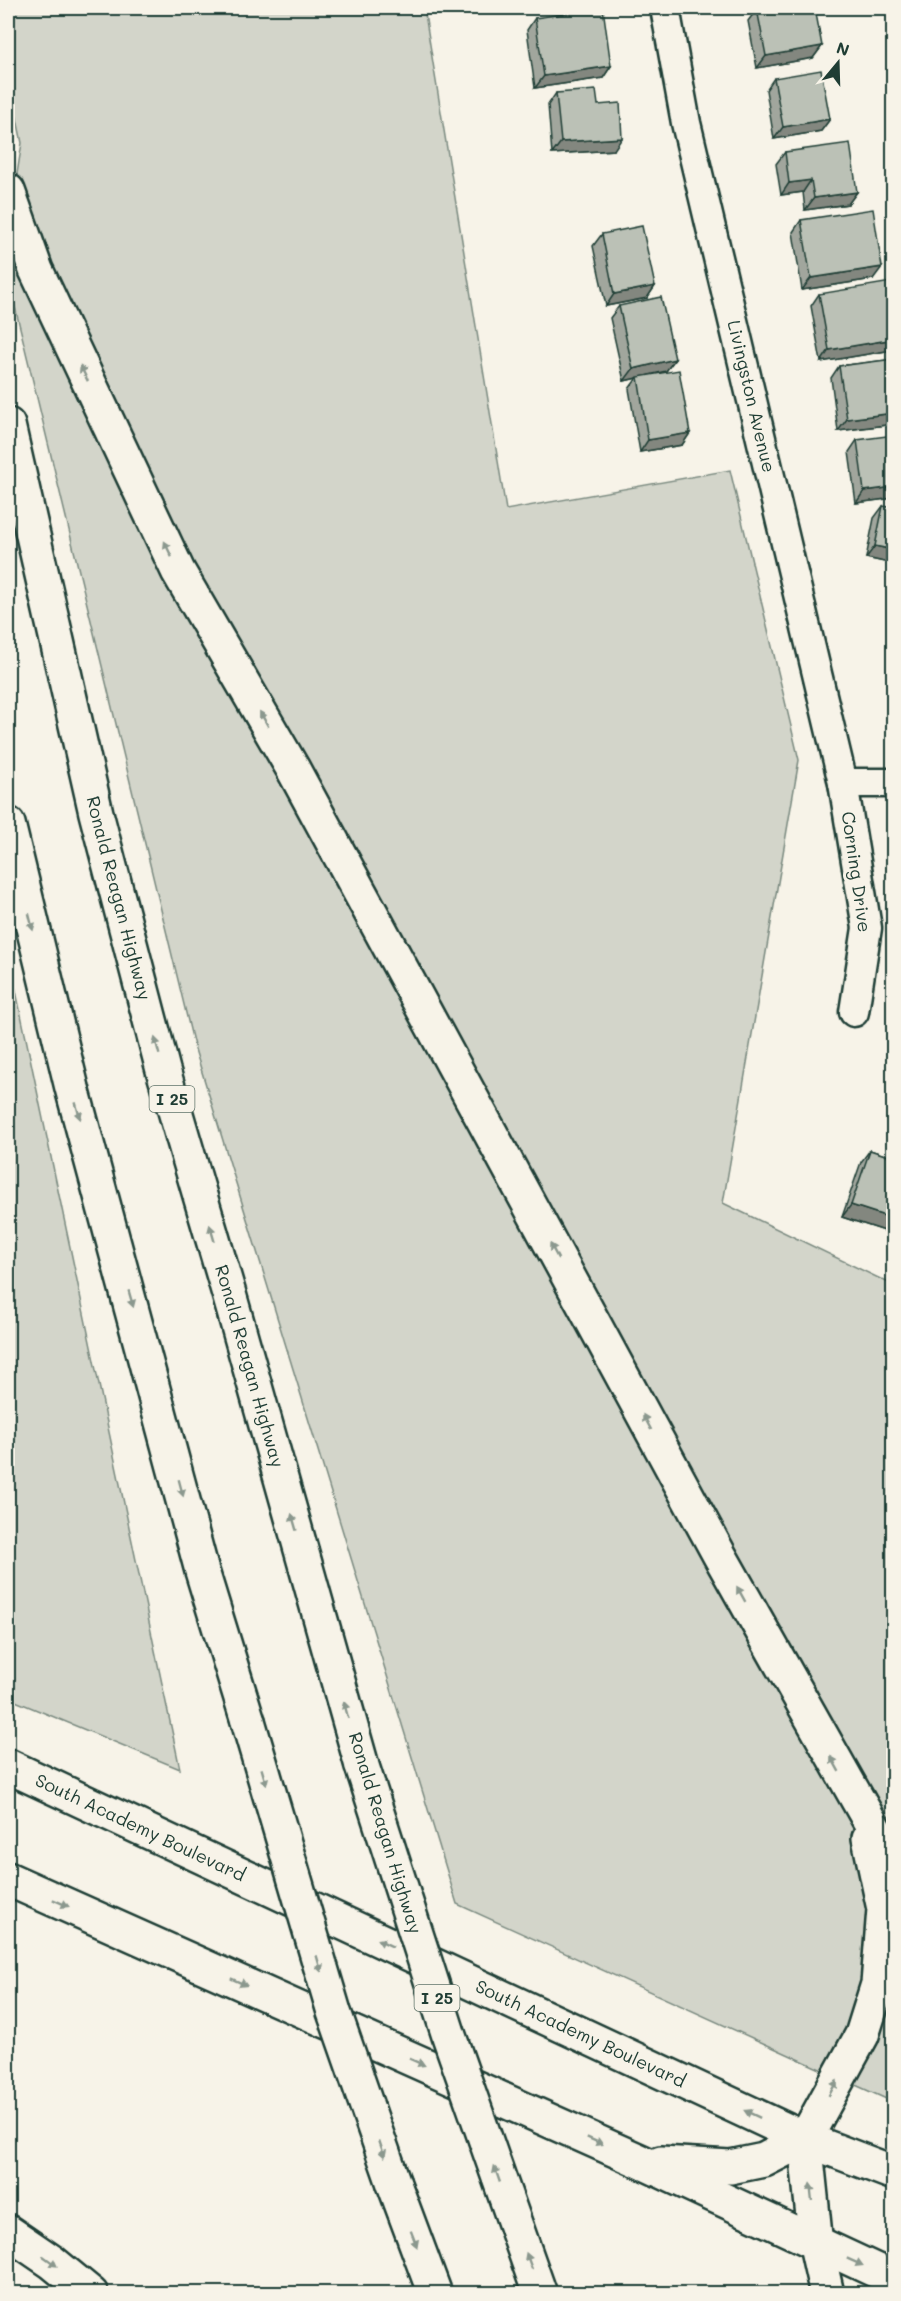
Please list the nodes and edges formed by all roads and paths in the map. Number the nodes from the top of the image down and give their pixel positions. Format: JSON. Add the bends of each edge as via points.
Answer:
{"nodes":[{"id":1,"x":665,"y":8,"type":"edge"},
{"id":2,"x":8,"y":190,"type":"edge"},
{"id":3,"x":8,"y":425,"type":"edge"},
{"id":4,"x":843,"y":783,"type":"junction"},
{"id":5,"x":894,"y":783,"type":"edge"},
{"id":6,"x":8,"y":824,"type":"edge"},
{"id":7,"x":854,"y":1011,"type":"dead end"},
{"id":8,"x":8,"y":1766,"type":"edge"},
{"id":9,"x":864,"y":1815,"type":"junction"},
{"id":10,"x":894,"y":1864,"type":"edge"},
{"id":11,"x":8,"y":1879,"type":"edge"},
{"id":12,"x":805,"y":2139,"type":"junction"},
{"id":13,"x":640,"y":2161,"type":"junction"},
{"id":14,"x":894,"y":2173,"type":"edge"},
{"id":15,"x":8,"y":2232,"type":"edge"},
{"id":16,"x":816,"y":2245,"type":"junction"},
{"id":17,"x":894,"y":2279,"type":"edge"},
{"id":18,"x":91,"y":2294,"type":"edge"},
{"id":19,"x":435,"y":2294,"type":"edge"},
{"id":20,"x":540,"y":2294,"type":"edge"},
{"id":21,"x":827,"y":2294,"type":"edge"}],
"edges":[{"from":1,"to":4,"type":"street","name":"Livingston Avenue","via":[[686,123]]},
{"from":9,"to":2,"type":"highway","one_way":true,"via":[[293,769],[178,571],[36,270]]},
{"from":20,"to":3,"type":"highway","name":"Ronald Reagan Highway","number":"I 25","one_way":true,"bridge":true,"via":[[449,2036],[362,1766],[157,1048],[96,813]]},
{"from":4,"to":5,"type":"street"},
{"from":4,"to":7,"type":"street","name":"Corning Drive","via":[[867,928]]},
{"from":6,"to":19,"type":"highway","one_way":true,"bridge":true,"via":[[72,1088],[202,1571],[334,2012]]},
{"from":12,"to":8,"type":"highway","name":"South Academy Boulevard","one_way":true},
{"from":9,"to":10,"type":"highway"},
{"from":12,"to":9,"type":"highway","one_way":true,"via":[[862,2035],[878,1984],[884,1909]]},
{"from":11,"to":13,"type":"highway","one_way":true},
{"from":12,"to":13,"type":"highway","via":[[764,2160],[730,2167]]},
{"from":12,"to":14,"type":"highway","name":"South Academy Boulevard"},
{"from":16,"to":12,"type":"highway","one_way":true},
{"from":13,"to":16,"type":"highway"},
{"from":15,"to":18,"type":"highway","one_way":true},
{"from":16,"to":17,"type":"highway","one_way":true},
{"from":16,"to":21,"type":"highway"}]}
